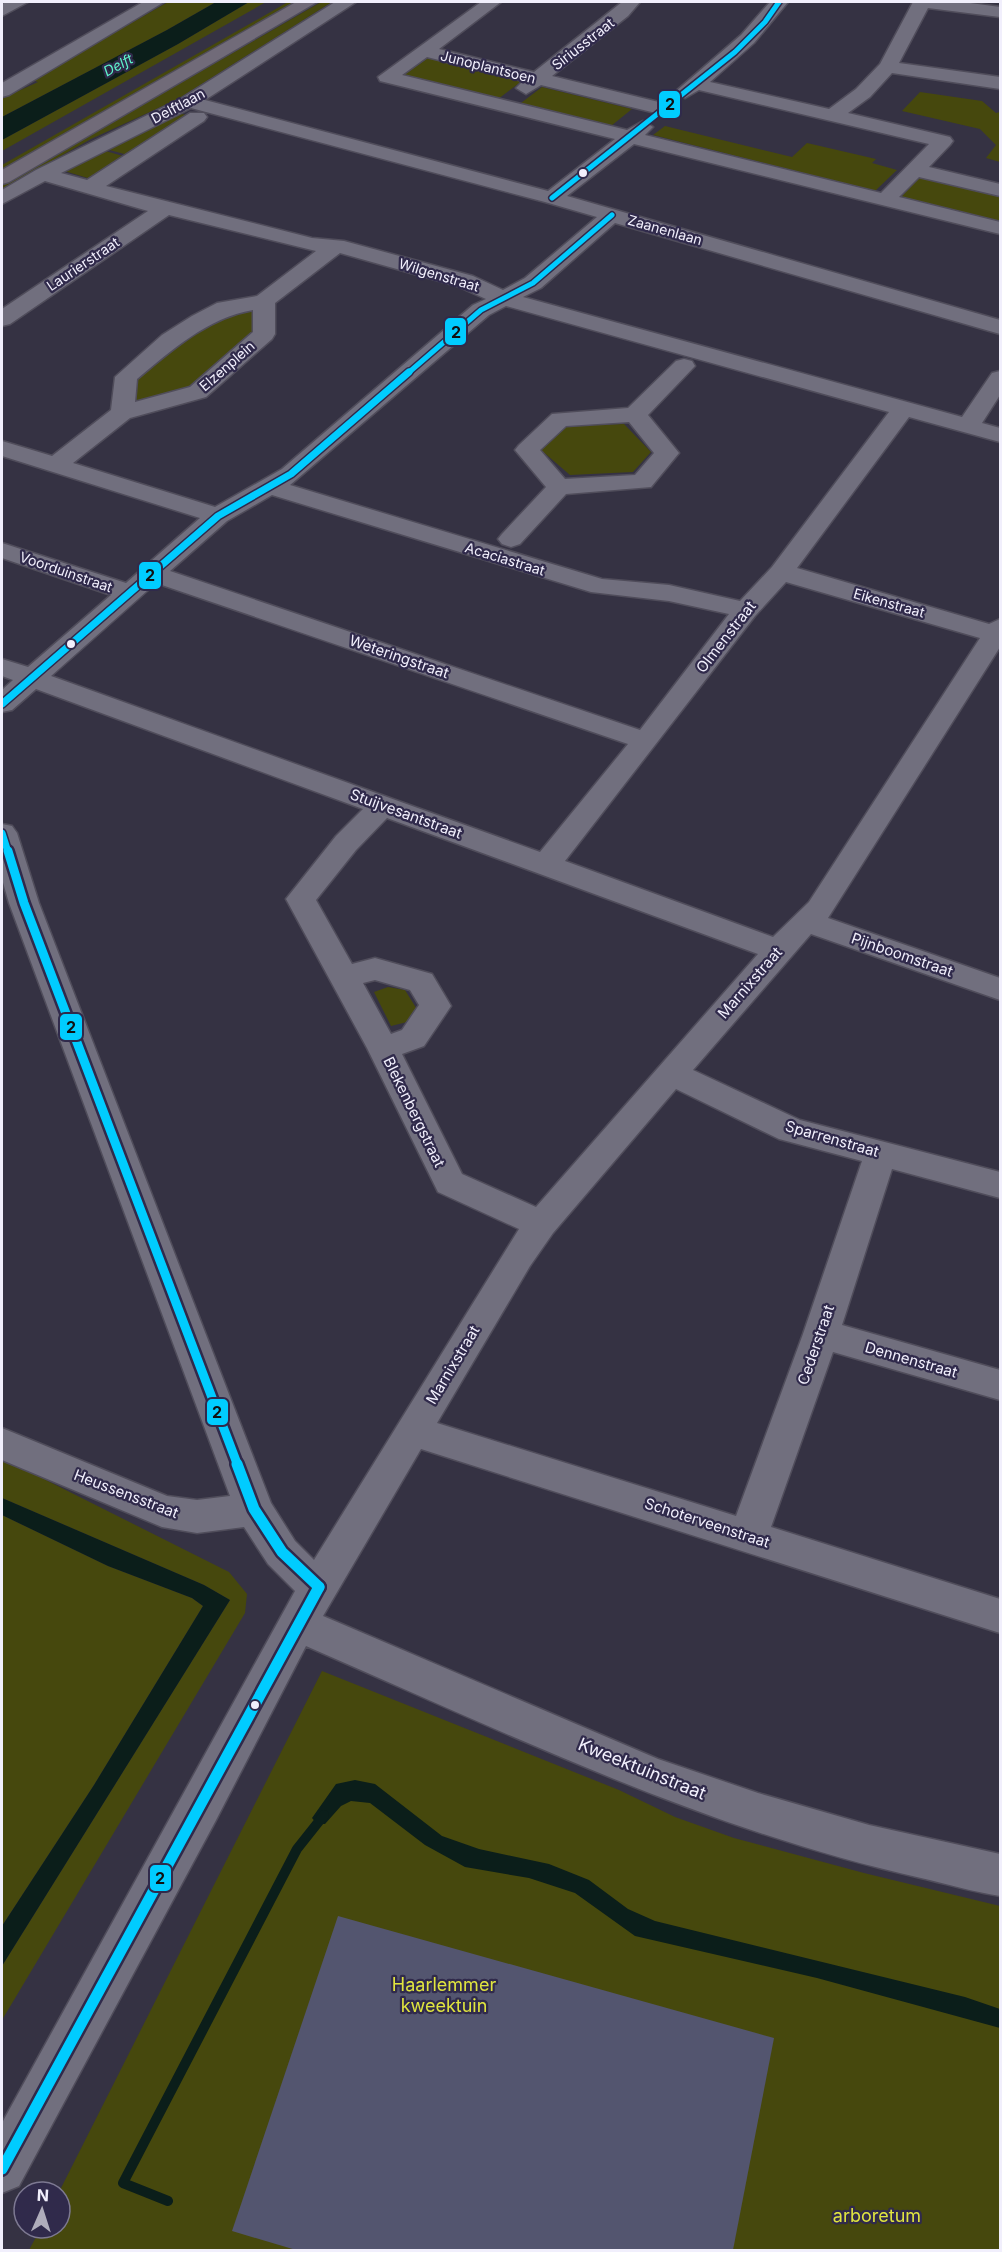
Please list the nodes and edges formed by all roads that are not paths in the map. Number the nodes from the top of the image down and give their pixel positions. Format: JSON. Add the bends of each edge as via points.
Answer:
{"nodes":[{"id":1,"x":19,"y":2,"type":"edge"},
{"id":2,"x":155,"y":2,"type":"edge"},
{"id":3,"x":274,"y":2,"type":"edge"},
{"id":4,"x":308,"y":2,"type":"edge"},
{"id":5,"x":347,"y":2,"type":"edge"},
{"id":6,"x":492,"y":2,"type":"edge"},
{"id":7,"x":631,"y":2,"type":"edge"},
{"id":8,"x":779,"y":2,"type":"edge"},
{"id":9,"x":922,"y":2,"type":"edge"},
{"id":10,"x":927,"y":2,"type":"edge"},
{"id":11,"x":2,"y":11,"type":"edge"},
{"id":12,"x":1000,"y":12,"type":"edge"},
{"id":13,"x":424,"y":51,"type":"junction"},
{"id":14,"x":888,"y":68,"type":"junction"},
{"id":15,"x":2,"y":69,"type":"edge"},
{"id":16,"x":28,"y":76,"type":"junction"},
{"id":17,"x":538,"y":80,"type":"junction"},
{"id":18,"x":1000,"y":83,"type":"edge"},
{"id":19,"x":696,"y":84,"type":"junction"},
{"id":20,"x":2,"y":91,"type":"edge"},
{"id":21,"x":189,"y":102,"type":"junction"},
{"id":22,"x":503,"y":105,"type":"junction"},
{"id":23,"x":211,"y":108,"type":"junction"},
{"id":24,"x":664,"y":110,"type":"junction"},
{"id":25,"x":832,"y":116,"type":"junction"},
{"id":26,"x":630,"y":138,"type":"junction"},
{"id":27,"x":2,"y":158,"type":"edge"},
{"id":28,"x":915,"y":170,"type":"junction"},
{"id":29,"x":43,"y":174,"type":"junction"},
{"id":30,"x":2,"y":178,"type":"edge"},
{"id":31,"x":91,"y":187,"type":"junction"},
{"id":32,"x":1000,"y":190,"type":"edge"},
{"id":33,"x":2,"y":198,"type":"edge"},
{"id":34,"x":552,"y":198,"type":"junction"},
{"id":35,"x":886,"y":199,"type":"junction"},
{"id":36,"x":164,"y":209,"type":"junction"},
{"id":37,"x":612,"y":215,"type":"junction"},
{"id":38,"x":1000,"y":228,"type":"edge"},
{"id":39,"x":337,"y":245,"type":"junction"},
{"id":40,"x":506,"y":299,"type":"junction"},
{"id":41,"x":264,"y":301,"type":"junction"},
{"id":42,"x":2,"y":319,"type":"edge"},
{"id":43,"x":1000,"y":327,"type":"edge"},
{"id":44,"x":691,"y":358,"type":"junction"},
{"id":45,"x":1000,"y":378,"type":"edge"},
{"id":46,"x":903,"y":409,"type":"junction"},
{"id":47,"x":122,"y":413,"type":"junction"},
{"id":48,"x":635,"y":415,"type":"junction"},
{"id":49,"x":968,"y":426,"type":"junction"},
{"id":50,"x":1000,"y":435,"type":"edge"},
{"id":51,"x":2,"y":448,"type":"edge"},
{"id":52,"x":55,"y":465,"type":"junction"},
{"id":53,"x":559,"y":487,"type":"junction"},
{"id":54,"x":261,"y":491,"type":"junction"},
{"id":55,"x":218,"y":516,"type":"junction"},
{"id":56,"x":502,"y":548,"type":"junction"},
{"id":57,"x":2,"y":550,"type":"edge"},
{"id":58,"x":781,"y":572,"type":"junction"},
{"id":59,"x":153,"y":574,"type":"junction"},
{"id":60,"x":130,"y":593,"type":"junction"},
{"id":61,"x":746,"y":610,"type":"junction"},
{"id":62,"x":998,"y":630,"type":"edge"},
{"id":63,"x":2,"y":667,"type":"edge"},
{"id":64,"x":33,"y":678,"type":"junction"},
{"id":65,"x":2,"y":704,"type":"edge"},
{"id":66,"x":646,"y":741,"type":"junction"},
{"id":67,"x":382,"y":806,"type":"junction"},
{"id":68,"x":2,"y":833,"type":"edge"},
{"id":69,"x":547,"y":864,"type":"junction"},
{"id":70,"x":13,"y":906,"type":"edge"},
{"id":71,"x":805,"y":921,"type":"junction"},
{"id":72,"x":779,"y":950,"type":"junction"},
{"id":73,"x":345,"y":977,"type":"junction"},
{"id":74,"x":1000,"y":989,"type":"edge"},
{"id":75,"x":383,"y":1048,"type":"junction"},
{"id":76,"x":671,"y":1073,"type":"junction"},
{"id":77,"x":880,"y":1153,"type":"junction"},
{"id":78,"x":1000,"y":1185,"type":"edge"},
{"id":79,"x":541,"y":1224,"type":"junction"},
{"id":80,"x":821,"y":1334,"type":"junction"},
{"id":81,"x":1000,"y":1385,"type":"edge"},
{"id":82,"x":413,"y":1431,"type":"junction"},
{"id":83,"x":2,"y":1443,"type":"edge"},
{"id":84,"x":254,"y":1509,"type":"junction"},
{"id":85,"x":748,"y":1536,"type":"junction"},
{"id":86,"x":319,"y":1587,"type":"junction"},
{"id":87,"x":1000,"y":1616,"type":"edge"},
{"id":88,"x":297,"y":1623,"type":"junction"},
{"id":89,"x":1000,"y":1875,"type":"edge"},
{"id":90,"x":7,"y":2142,"type":"edge"}],
"edges":[{"from":1,"to":11,"type":"street"},
{"from":2,"to":16,"type":"street"},
{"from":3,"to":27,"type":"main road"},
{"from":4,"to":30,"type":"main road","name":"Delftlaan"},
{"from":5,"to":21,"type":"street","name":"Delftlaan"},
{"from":6,"to":13,"type":"street"},
{"from":7,"to":17,"type":"street","name":"Siriusstraat"},
{"from":8,"to":19,"type":"street","via":[[735,52]]},
{"from":9,"to":14,"type":"street"},
{"from":10,"to":12,"type":"street"},
{"from":13,"to":17,"type":"street","name":"Junoplantsoen"},
{"from":13,"to":22,"type":"street","name":"Junoplantsoen","via":[[387,77]]},
{"from":14,"to":18,"type":"street"},
{"from":14,"to":25,"type":"street"},
{"from":15,"to":16,"type":"street"},
{"from":16,"to":20,"type":"street"},
{"from":17,"to":22,"type":"street","name":"Siriusstraat"},
{"from":17,"to":24,"type":"street","name":"Junoplantsoen"},
{"from":19,"to":24,"type":"street"},
{"from":19,"to":25,"type":"street"},
{"from":21,"to":23,"type":"street","name":"Zaanenlaan"},
{"from":21,"to":29,"type":"street","name":"Delftlaan"},
{"from":22,"to":26,"type":"street","name":"Junoplantsoen"},
{"from":23,"to":31,"type":"street","name":"Delftlaan"},
{"from":23,"to":34,"type":"street","name":"Zaanenlaan"},
{"from":24,"to":26,"type":"street"},
{"from":25,"to":28,"type":"street","via":[[943,141]]},
{"from":26,"to":34,"type":"street"},
{"from":26,"to":35,"type":"street","name":"Junoplantsoen"},
{"from":28,"to":32,"type":"street"},
{"from":28,"to":35,"type":"street"},
{"from":29,"to":31,"type":"street","name":"Wilgenstraat"},
{"from":29,"to":33,"type":"street","name":"Delftlaan"},
{"from":31,"to":36,"type":"street","name":"Wilgenstraat"},
{"from":34,"to":37,"type":"street","name":"Zaanenlaan"},
{"from":35,"to":38,"type":"street","name":"Junoplantsoen"},
{"from":36,"to":39,"type":"street","name":"Wilgenstraat","via":[[174,208],[312,244]]},
{"from":36,"to":42,"type":"street","name":"Laurierstraat"},
{"from":37,"to":40,"type":"street","via":[[533,283]]},
{"from":37,"to":43,"type":"street","name":"Zaanenlaan"},
{"from":39,"to":40,"type":"street","name":"Wilgenstraat","via":[[465,281]]},
{"from":39,"to":41,"type":"street"},
{"from":40,"to":44,"type":"street","name":"Wilgenstraat"},
{"from":40,"to":54,"type":"street","via":[[481,310],[291,474]]},
{"from":41,"to":47,"type":"street","via":[[225,308],[170,339],[126,377]]},
{"from":41,"to":47,"type":"street","name":"Elzenplein","via":[[264,334],[198,392]]},
{"from":44,"to":46,"type":"street","name":"Wilgenstraat"},
{"from":44,"to":48,"type":"street"},
{"from":45,"to":49,"type":"street"},
{"from":46,"to":49,"type":"street","name":"Wilgenstraat"},
{"from":46,"to":58,"type":"street","name":"Olmenstraat"},
{"from":47,"to":52,"type":"street","name":"Elzenplein"},
{"from":48,"to":53,"type":"street","via":[[561,418],[527,450]]},
{"from":48,"to":53,"type":"street","via":[[668,453],[642,482]]},
{"from":49,"to":50,"type":"street","name":"Wilgenstraat"},
{"from":51,"to":52,"type":"street"},
{"from":52,"to":55,"type":"street"},
{"from":53,"to":56,"type":"street"},
{"from":54,"to":55,"type":"street"},
{"from":54,"to":56,"type":"street","name":"Acaciastraat"},
{"from":55,"to":59,"type":"street"},
{"from":56,"to":61,"type":"street","name":"Acaciastraat","via":[[600,586],[669,593]]},
{"from":57,"to":60,"type":"street","name":"Voorduinstraat"},
{"from":58,"to":61,"type":"street","name":"Olmenstraat"},
{"from":58,"to":62,"type":"street","name":"Eikenstraat"},
{"from":59,"to":60,"type":"street"},
{"from":59,"to":66,"type":"street","name":"Weteringstraat"},
{"from":60,"to":64,"type":"street"},
{"from":61,"to":66,"type":"street","name":"Olmenstraat"},
{"from":62,"to":71,"type":"street","name":"Marnixstraat","via":[[820,909]]},
{"from":63,"to":64,"type":"street","name":"Stuijvesantstraat"},
{"from":64,"to":65,"type":"street"},
{"from":64,"to":67,"type":"street","name":"Stuijvesantstraat"},
{"from":66,"to":69,"type":"street","name":"Olmenstraat"},
{"from":67,"to":69,"type":"street","name":"Stuijvesantstraat"},
{"from":67,"to":73,"type":"street","via":[[346,843],[302,899]]},
{"from":68,"to":70,"type":"street"},
{"from":69,"to":72,"type":"street","name":"Stuijvesantstraat"},
{"from":70,"to":84,"type":"street"},
{"from":71,"to":72,"type":"street","name":"Marnixstraat"},
{"from":71,"to":74,"type":"street","name":"Pijnboomstraat"},
{"from":72,"to":76,"type":"street","name":"Marnixstraat"},
{"from":73,"to":75,"type":"street","name":"Blekenbergstraat"},
{"from":73,"to":75,"type":"street","via":[[375,969],[421,982],[435,1006],[413,1038]]},
{"from":75,"to":79,"type":"street","name":"Blekenbergstraat","via":[[450,1183]]},
{"from":76,"to":77,"type":"street","name":"Sparrenstraat","via":[[791,1130]]},
{"from":76,"to":79,"type":"street","name":"Marnixstraat"},
{"from":77,"to":78,"type":"street","name":"Sparrenstraat"},
{"from":77,"to":80,"type":"street","name":"Cederstraat"},
{"from":79,"to":82,"type":"street","name":"Marnixstraat"},
{"from":80,"to":81,"type":"street","name":"Dennenstraat"},
{"from":80,"to":85,"type":"street","name":"Cederstraat"},
{"from":82,"to":85,"type":"street","name":"Schoterveenstraat"},
{"from":82,"to":86,"type":"street","name":"Marnixstraat"},
{"from":83,"to":84,"type":"street","name":"Heussensstraat","via":[[181,1517],[200,1518]]},
{"from":84,"to":86,"type":"street","via":[[297,1572]]},
{"from":85,"to":87,"type":"street","name":"Schoterveenstraat"},
{"from":86,"to":88,"type":"street","name":"Marnixstraat"},
{"from":88,"to":89,"type":"street","name":"Kweektuinstraat","via":[[651,1776],[758,1814],[869,1846]]},
{"from":88,"to":90,"type":"street","name":"Marnixstraat","via":[[207,1796]]}]}
